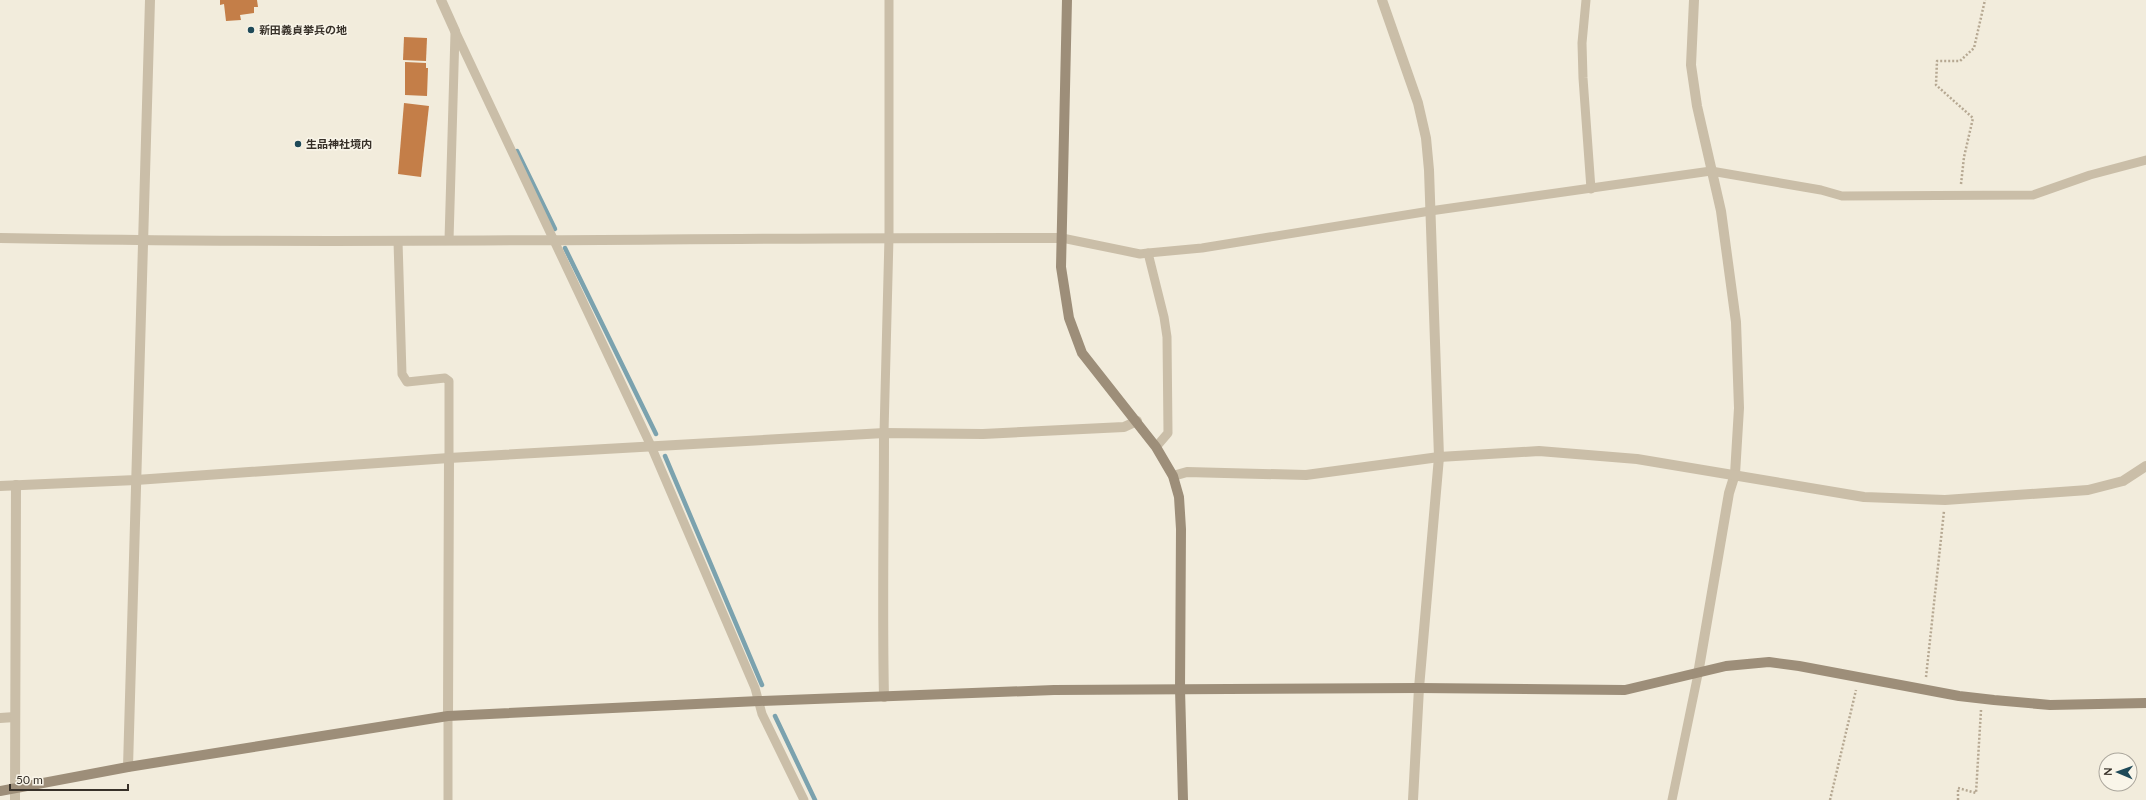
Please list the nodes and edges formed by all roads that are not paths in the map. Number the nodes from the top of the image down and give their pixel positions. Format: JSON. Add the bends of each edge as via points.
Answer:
{"nodes":[{"id":1,"x":150,"y":0,"type":"edge"},
{"id":2,"x":441,"y":0,"type":"edge"},
{"id":3,"x":889,"y":0,"type":"edge"},
{"id":4,"x":1067,"y":0,"type":"edge"},
{"id":5,"x":1382,"y":0,"type":"edge"},
{"id":6,"x":1586,"y":0,"type":"edge"},
{"id":7,"x":1694,"y":0,"type":"edge"},
{"id":8,"x":455,"y":31,"type":"junction"},
{"id":9,"x":2146,"y":160,"type":"edge"},
{"id":10,"x":1711,"y":171,"type":"junction"},
{"id":11,"x":1591,"y":189,"type":"junction"},
{"id":12,"x":1430,"y":210,"type":"junction"},
{"id":13,"x":0,"y":238,"type":"edge"},
{"id":14,"x":888,"y":238,"type":"junction"},
{"id":15,"x":1062,"y":238,"type":"junction"},
{"id":16,"x":449,"y":240,"type":"junction"},
{"id":17,"x":552,"y":240,"type":"junction"},
{"id":18,"x":142,"y":241,"type":"junction"},
{"id":19,"x":398,"y":241,"type":"junction"},
{"id":20,"x":1148,"y":254,"type":"junction"},
{"id":21,"x":1137,"y":421,"type":"junction"},
{"id":22,"x":884,"y":433,"type":"junction"},
{"id":23,"x":651,"y":446,"type":"junction"},
{"id":24,"x":1156,"y":447,"type":"junction"},
{"id":25,"x":1440,"y":457,"type":"junction"},
{"id":26,"x":449,"y":458,"type":"junction"},
{"id":27,"x":2146,"y":466,"type":"edge"},
{"id":28,"x":1735,"y":474,"type":"junction"},
{"id":29,"x":1173,"y":476,"type":"junction"},
{"id":30,"x":136,"y":480,"type":"junction"},
{"id":31,"x":16,"y":485,"type":"junction"},
{"id":32,"x":0,"y":486,"type":"edge"},
{"id":33,"x":1698,"y":674,"type":"junction"},
{"id":34,"x":1419,"y":688,"type":"junction"},
{"id":35,"x":1180,"y":689,"type":"junction"},
{"id":36,"x":884,"y":697,"type":"junction"},
{"id":37,"x":758,"y":701,"type":"junction"},
{"id":38,"x":2146,"y":703,"type":"edge"},
{"id":39,"x":448,"y":716,"type":"junction"},
{"id":40,"x":15,"y":717,"type":"junction"},
{"id":41,"x":0,"y":718,"type":"edge"},
{"id":42,"x":128,"y":766,"type":"junction"},
{"id":43,"x":15,"y":789,"type":"junction"},
{"id":44,"x":0,"y":791,"type":"edge"},
{"id":45,"x":15,"y":800,"type":"edge"},
{"id":46,"x":448,"y":800,"type":"edge"},
{"id":47,"x":804,"y":800,"type":"edge"},
{"id":48,"x":1182,"y":800,"type":"edge"},
{"id":49,"x":1413,"y":800,"type":"edge"},
{"id":50,"x":1672,"y":800,"type":"edge"}],
"edges":[{"from":1,"to":18,"type":"street"},
{"from":2,"to":8,"type":"street"},
{"from":3,"to":14,"type":"lane"},
{"from":4,"to":15,"type":"street"},
{"from":5,"to":12,"type":"street","via":[[1420,110],[1426,138]]},
{"from":6,"to":11,"type":"lane","via":[[1582,43]]},
{"from":7,"to":10,"type":"street","via":[[1691,65]]},
{"from":8,"to":16,"type":"lane"},
{"from":8,"to":17,"type":"lane"},
{"from":9,"to":10,"type":"lane","via":[[2132,162],[2033,195],[1842,196]]},
{"from":10,"to":11,"type":"lane"},
{"from":10,"to":28,"type":"street","via":[[1721,211],[1736,322],[1739,408]]},
{"from":11,"to":12,"type":"lane"},
{"from":12,"to":20,"type":"lane","via":[[1202,248]]},
{"from":12,"to":25,"type":"street"},
{"from":13,"to":18,"type":"street"},
{"from":14,"to":15,"type":"street"},
{"from":14,"to":17,"type":"street"},
{"from":14,"to":22,"type":"lane"},
{"from":15,"to":20,"type":"lane"},
{"from":15,"to":21,"type":"street","via":[[1061,267],[1069,318],[1082,353]]},
{"from":16,"to":17,"type":"street"},
{"from":16,"to":19,"type":"street"},
{"from":17,"to":23,"type":"lane"},
{"from":18,"to":19,"type":"street"},
{"from":18,"to":30,"type":"street"},
{"from":19,"to":26,"type":"lane","via":[[402,374],[407,382],[444,378],[449,381]]},
{"from":20,"to":24,"type":"lane","via":[[1167,336],[1168,433]]},
{"from":21,"to":22,"type":"street","via":[[1124,427],[983,434]]},
{"from":21,"to":24,"type":"street"},
{"from":22,"to":23,"type":"street"},
{"from":22,"to":36,"type":"street"},
{"from":23,"to":26,"type":"street"},
{"from":23,"to":37,"type":"lane"},
{"from":24,"to":29,"type":"street"},
{"from":25,"to":28,"type":"street","via":[[1539,451],[1637,459]]},
{"from":25,"to":29,"type":"street","via":[[1306,475],[1187,472]]},
{"from":25,"to":34,"type":"street"},
{"from":26,"to":30,"type":"street"},
{"from":26,"to":39,"type":"street"},
{"from":27,"to":28,"type":"street","via":[[2123,482],[2088,490],[1945,500],[1864,497]]},
{"from":28,"to":33,"type":"street","via":[[1729,493]]},
{"from":29,"to":35,"type":"street","via":[[1179,497],[1181,529]]},
{"from":30,"to":31,"type":"street"},
{"from":30,"to":42,"type":"street"},
{"from":31,"to":32,"type":"street"},
{"from":31,"to":40,"type":"street"},
{"from":33,"to":34,"type":"street","via":[[1625,690]]},
{"from":33,"to":38,"type":"street","via":[[1726,666],[1768,662],[1982,699],[2050,705]]},
{"from":33,"to":50,"type":"lane"},
{"from":34,"to":35,"type":"street"},
{"from":34,"to":49,"type":"street"},
{"from":35,"to":36,"type":"street","via":[[1054,690]]},
{"from":35,"to":48,"type":"street"},
{"from":36,"to":37,"type":"street"},
{"from":37,"to":39,"type":"street"},
{"from":37,"to":47,"type":"lane"},
{"from":39,"to":42,"type":"street"},
{"from":39,"to":46,"type":"lane"},
{"from":40,"to":41,"type":"street"},
{"from":40,"to":43,"type":"street"},
{"from":42,"to":43,"type":"street"},
{"from":43,"to":44,"type":"street"},
{"from":43,"to":45,"type":"street"}]}
